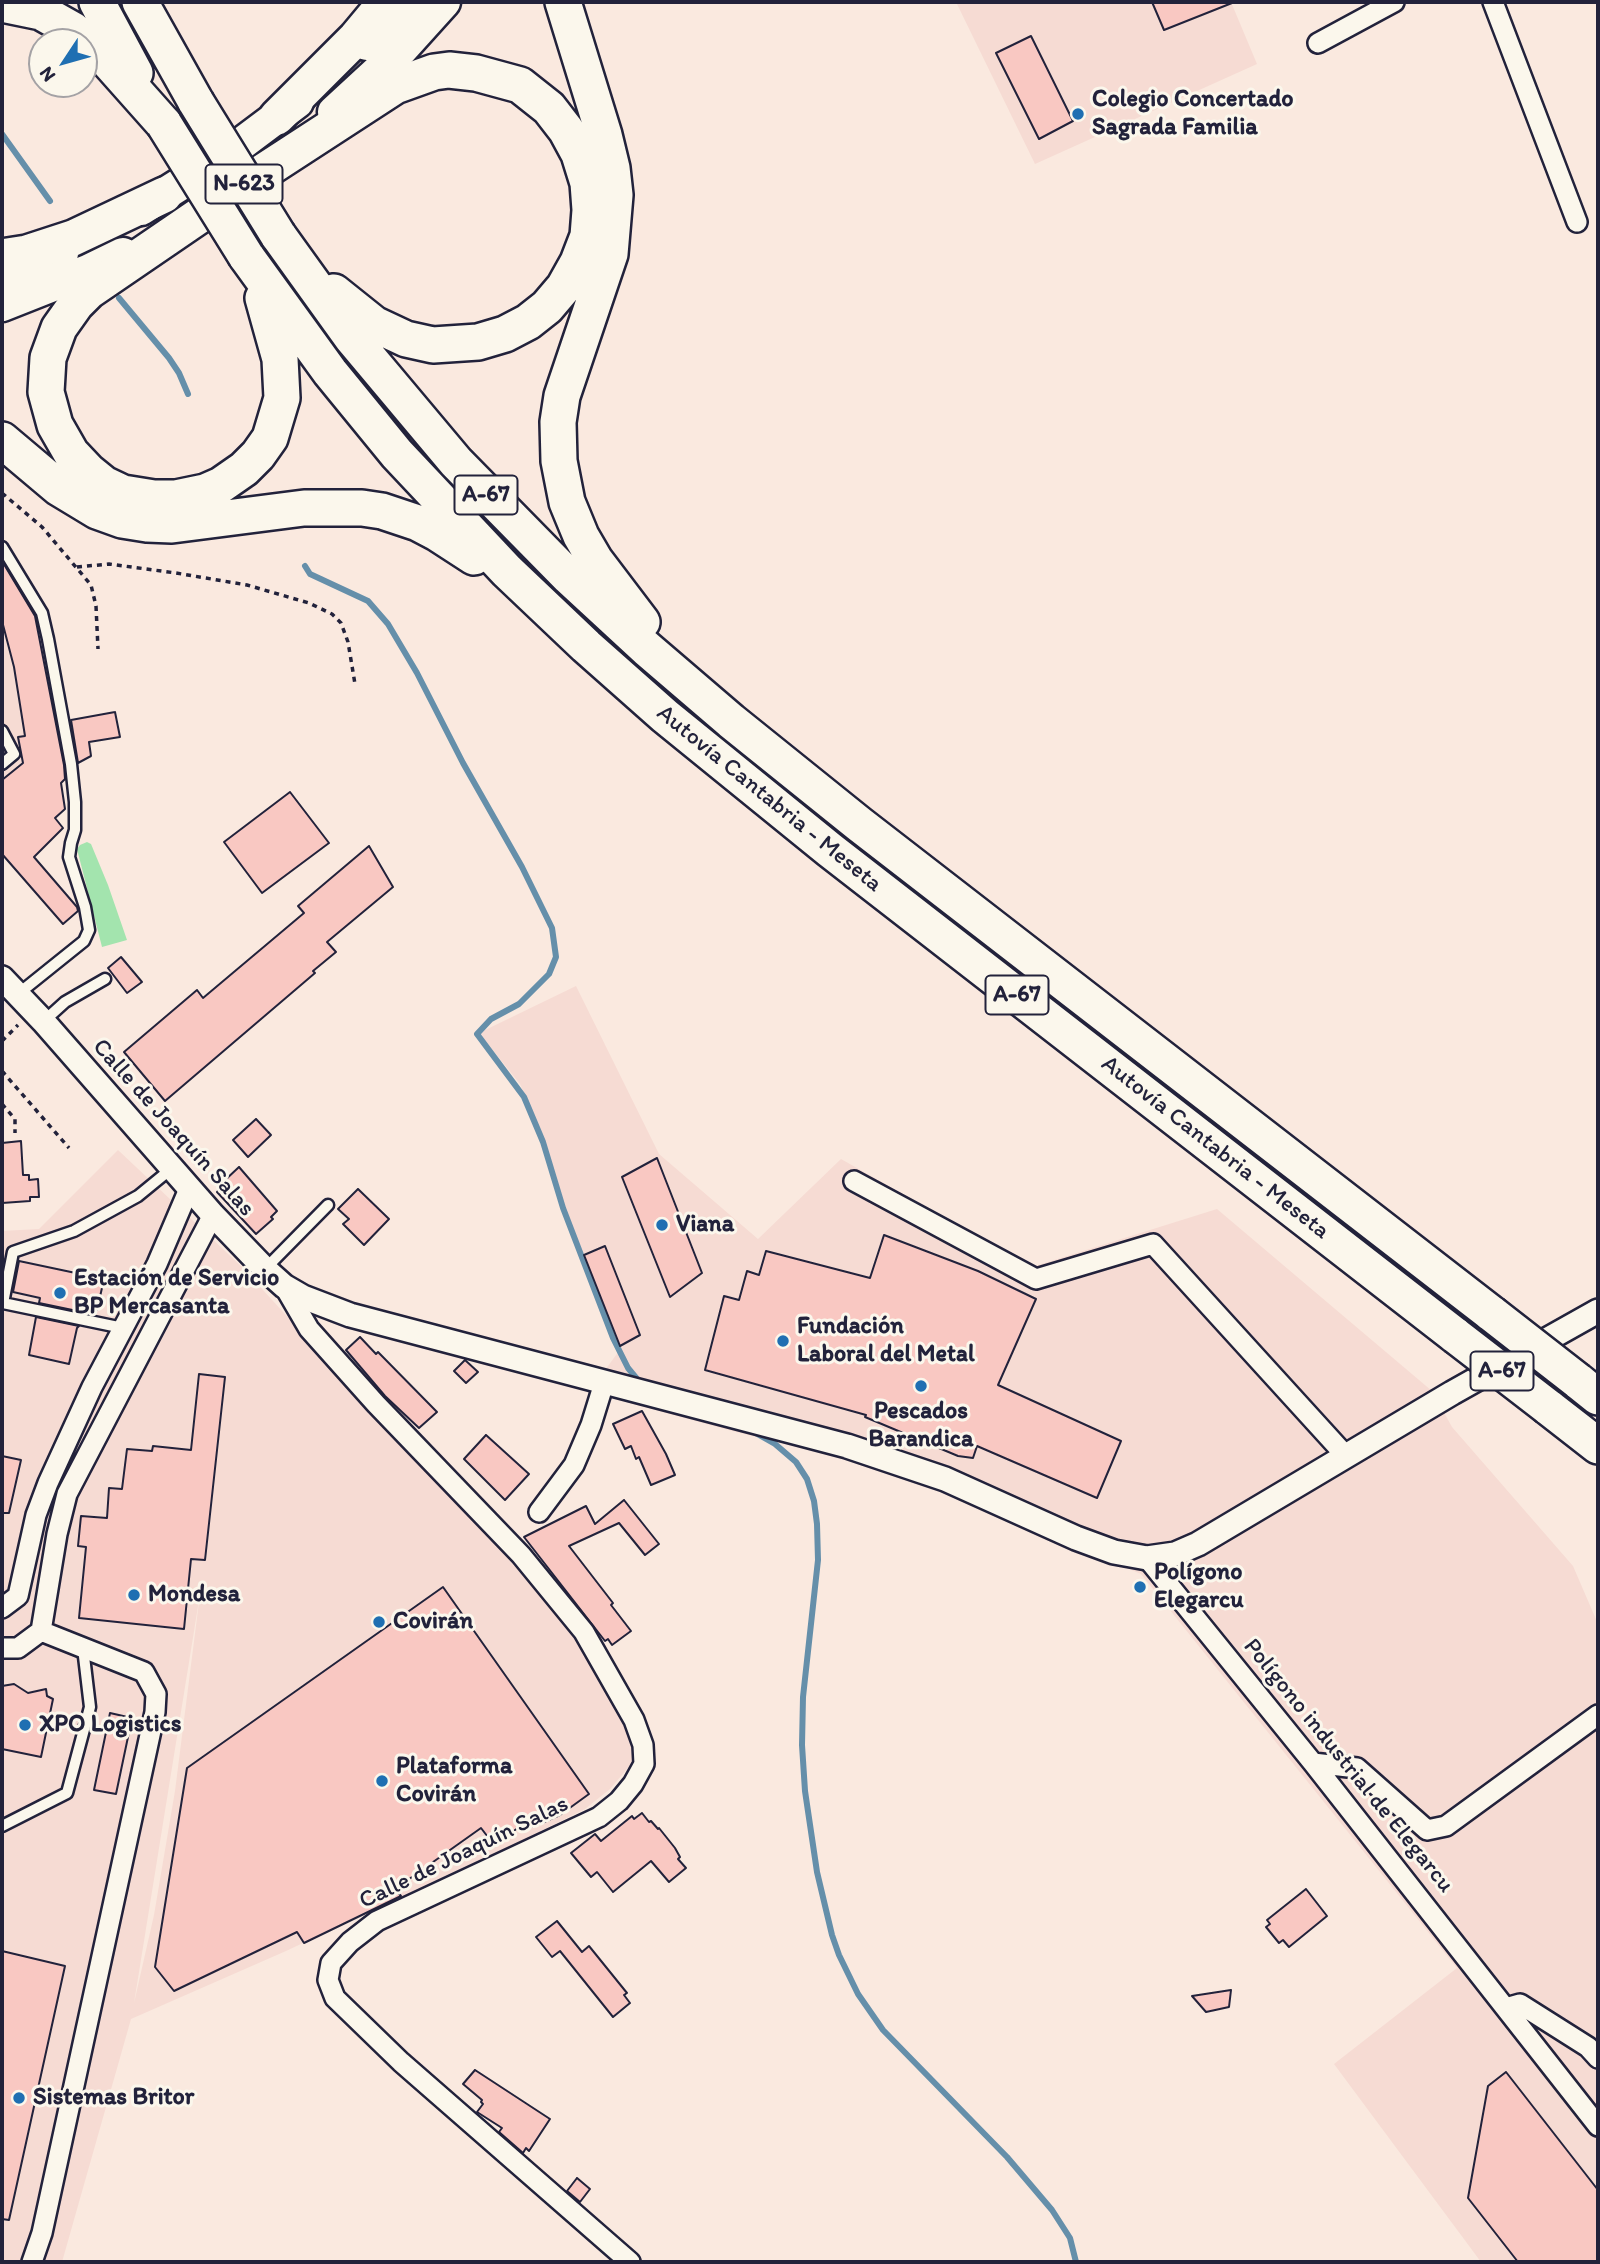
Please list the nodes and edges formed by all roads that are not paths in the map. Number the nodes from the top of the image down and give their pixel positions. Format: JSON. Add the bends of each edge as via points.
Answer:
{"nodes":[{"id":1,"x":97,"y":2,"type":"edge"},
{"id":2,"x":140,"y":2,"type":"edge"},
{"id":3,"x":160,"y":2,"type":"edge"},
{"id":4,"x":386,"y":2,"type":"edge"},
{"id":5,"x":411,"y":2,"type":"edge"},
{"id":6,"x":444,"y":2,"type":"edge"},
{"id":7,"x":562,"y":2,"type":"edge"},
{"id":8,"x":1394,"y":2,"type":"edge"},
{"id":9,"x":1493,"y":2,"type":"edge"},
{"id":10,"x":2,"y":4,"type":"edge"},
{"id":11,"x":1318,"y":43,"type":"dead end"},
{"id":12,"x":196,"y":102,"type":"junction"},
{"id":13,"x":278,"y":117,"type":"junction"},
{"id":14,"x":164,"y":124,"type":"junction"},
{"id":15,"x":240,"y":187,"type":"junction"},
{"id":16,"x":164,"y":195,"type":"junction"},
{"id":17,"x":1577,"y":222,"type":"dead end"},
{"id":18,"x":278,"y":235,"type":"junction"},
{"id":19,"x":246,"y":256,"type":"junction"},
{"id":20,"x":2,"y":257,"type":"edge"},
{"id":21,"x":2,"y":282,"type":"edge"},
{"id":22,"x":2,"y":304,"type":"edge"},
{"id":23,"x":2,"y":440,"type":"edge"},
{"id":24,"x":2,"y":547,"type":"edge"},
{"id":25,"x":586,"y":646,"type":"junction"},
{"id":26,"x":731,"y":722,"type":"junction"},
{"id":27,"x":2,"y":731,"type":"edge"},
{"id":28,"x":2,"y":765,"type":"edge"},
{"id":29,"x":105,"y":979,"type":"dead end"},
{"id":30,"x":10,"y":986,"type":"edge"},
{"id":31,"x":43,"y":1021,"type":"junction"},
{"id":32,"x":171,"y":1169,"type":"junction"},
{"id":33,"x":854,"y":1181,"type":"dead end"},
{"id":34,"x":189,"y":1189,"type":"junction"},
{"id":35,"x":328,"y":1205,"type":"dead end"},
{"id":36,"x":213,"y":1215,"type":"junction"},
{"id":37,"x":265,"y":1269,"type":"junction"},
{"id":38,"x":284,"y":1286,"type":"junction"},
{"id":39,"x":1598,"y":1311,"type":"edge"},
{"id":40,"x":123,"y":1328,"type":"junction"},
{"id":41,"x":604,"y":1383,"type":"junction"},
{"id":42,"x":1588,"y":1389,"type":"edge"},
{"id":43,"x":1598,"y":1446,"type":"edge"},
{"id":44,"x":1346,"y":1457,"type":"junction"},
{"id":45,"x":539,"y":1512,"type":"dead end"},
{"id":46,"x":1147,"y":1558,"type":"junction"},
{"id":47,"x":2,"y":1608,"type":"edge"},
{"id":48,"x":41,"y":1631,"type":"junction"},
{"id":49,"x":83,"y":1647,"type":"junction"},
{"id":50,"x":2,"y":1648,"type":"edge"},
{"id":51,"x":1598,"y":1715,"type":"edge"},
{"id":52,"x":1313,"y":1763,"type":"junction"},
{"id":53,"x":2,"y":1826,"type":"edge"},
{"id":54,"x":1506,"y":2008,"type":"junction"},
{"id":55,"x":1598,"y":2058,"type":"edge"},
{"id":56,"x":1598,"y":2126,"type":"edge"},
{"id":57,"x":32,"y":2262,"type":"edge"},
{"id":58,"x":630,"y":2262,"type":"edge"}],
"edges":[{"from":1,"to":14,"type":"highway","name":"Autovía Cantabria - Meseta","number":"A-67"},
{"from":2,"to":12,"type":"highway","name":"Autovía Cantabria - Meseta","number":"A-67"},
{"from":3,"to":12,"type":"highway"},
{"from":4,"to":13,"type":"highway"},
{"from":5,"to":13,"type":"highway","number":"N-623","via":[[351,59]]},
{"from":6,"to":15,"type":"highway","number":"N-623","via":[[366,84]]},
{"from":7,"to":26,"type":"highway","via":[[604,135],[615,195],[610,254],[560,410],[558,454],[564,489],[575,525],[632,612]]},
{"from":8,"to":11,"type":"street"},
{"from":9,"to":17,"type":"street"},
{"from":10,"to":14,"type":"highway","via":[[41,12],[73,30],[108,61]]},
{"from":12,"to":18,"type":"highway","name":"Autovía Cantabria - Meseta","number":"A-67","bridge":true},
{"from":13,"to":16,"type":"highway","number":"N-623"},
{"from":14,"to":19,"type":"highway","name":"Autovía Cantabria - Meseta","number":"A-67","bridge":true},
{"from":15,"to":18,"type":"highway","via":[[395,86],[423,74],[449,70],[520,85],[540,100],[574,142],[588,183],[588,236],[564,287],[528,322],[492,339],[465,345],[420,343],[374,324]]},
{"from":15,"to":19,"type":"highway","via":[[89,291],[54,338],[46,381],[51,414],[71,453],[104,484],[154,498],[195,495],[236,475],[265,447],[281,408],[283,375],[276,336]]},
{"from":15,"to":22,"type":"highway","number":"N-623","via":[[171,230],[89,271]]},
{"from":16,"to":20,"type":"highway","via":[[72,238]]},
{"from":16,"to":21,"type":"highway","number":"N-623"},
{"from":18,"to":26,"type":"highway","name":"Autovía Cantabria - Meseta","number":"A-67","via":[[386,380],[491,500],[608,614]]},
{"from":19,"to":25,"type":"highway","name":"Autovía Cantabria - Meseta","number":"A-67","via":[[330,372],[397,454],[507,571]]},
{"from":23,"to":25,"type":"highway","via":[[66,493],[122,520],[172,525],[323,507],[362,508],[401,517],[465,551]]},
{"from":24,"to":30,"type":"lane","name":"Calle de Joaquín Salas","via":[[42,613],[71,764],[75,830],[69,857],[89,930],[84,941]]},
{"from":25,"to":43,"type":"highway","name":"Autovía Cantabria - Meseta","number":"A-67","bridge":true,"via":[[830,850]]},
{"from":26,"to":42,"type":"highway","name":"Autovía Cantabria - Meseta","number":"A-67","bridge":true},
{"from":27,"to":28,"type":"lane","via":[[14,754]]},
{"from":29,"to":31,"type":"lane"},
{"from":30,"to":31,"type":"street","name":"Calle de Joaquín Salas"},
{"from":31,"to":32,"type":"street","name":"Calle de Joaquín Salas"},
{"from":32,"to":34,"type":"street","name":"Calle de Joaquín Salas"},
{"from":32,"to":40,"type":"lane","via":[[138,1196],[74,1231],[13,1252],[3,1303]]},
{"from":33,"to":44,"type":"street","via":[[1036,1279],[1153,1244]]},
{"from":34,"to":36,"type":"street","name":"Calle de Joaquín Salas"},
{"from":34,"to":40,"type":"street"},
{"from":35,"to":37,"type":"lane"},
{"from":36,"to":37,"type":"street","name":"Calle de Joaquín Salas"},
{"from":36,"to":48,"type":"street","via":[[67,1494]]},
{"from":37,"to":38,"type":"street","name":"Calle de Joaquín Salas"},
{"from":38,"to":41,"type":"street","name":"Calle de Joaquín Salas","via":[[350,1315]]},
{"from":38,"to":58,"type":"street","name":"Calle de Joaquín Salas","via":[[309,1328],[521,1555],[584,1632],[634,1720],[643,1745],[643,1764],[633,1784],[599,1817],[377,1921],[331,1963],[328,1980],[335,1998],[401,2062]]},
{"from":39,"to":44,"type":"street"},
{"from":40,"to":47,"type":"street","via":[[47,1483],[18,1596]]},
{"from":41,"to":45,"type":"street","via":[[574,1465]]},
{"from":41,"to":46,"type":"street","via":[[847,1446],[945,1479],[1076,1538]]},
{"from":44,"to":46,"type":"street","via":[[1198,1544],[1175,1554]]},
{"from":46,"to":52,"type":"street","name":"Polígono industrial de Elegarcu"},
{"from":48,"to":49,"type":"street"},
{"from":48,"to":50,"type":"street","via":[[18,1648]]},
{"from":49,"to":53,"type":"lane","via":[[90,1707],[67,1793]]},
{"from":49,"to":57,"type":"street","via":[[144,1672],[156,1694],[155,1712]]},
{"from":51,"to":52,"type":"street","name":"Polígono industrial de Elegarcu","via":[[1446,1826],[1427,1830],[1357,1768]]},
{"from":52,"to":54,"type":"street","name":"Polígono industrial de Elegarcu"},
{"from":54,"to":55,"type":"street","via":[[1520,2004]]},
{"from":54,"to":56,"type":"street","name":"Polígono industrial de Elegarcu"}]}
